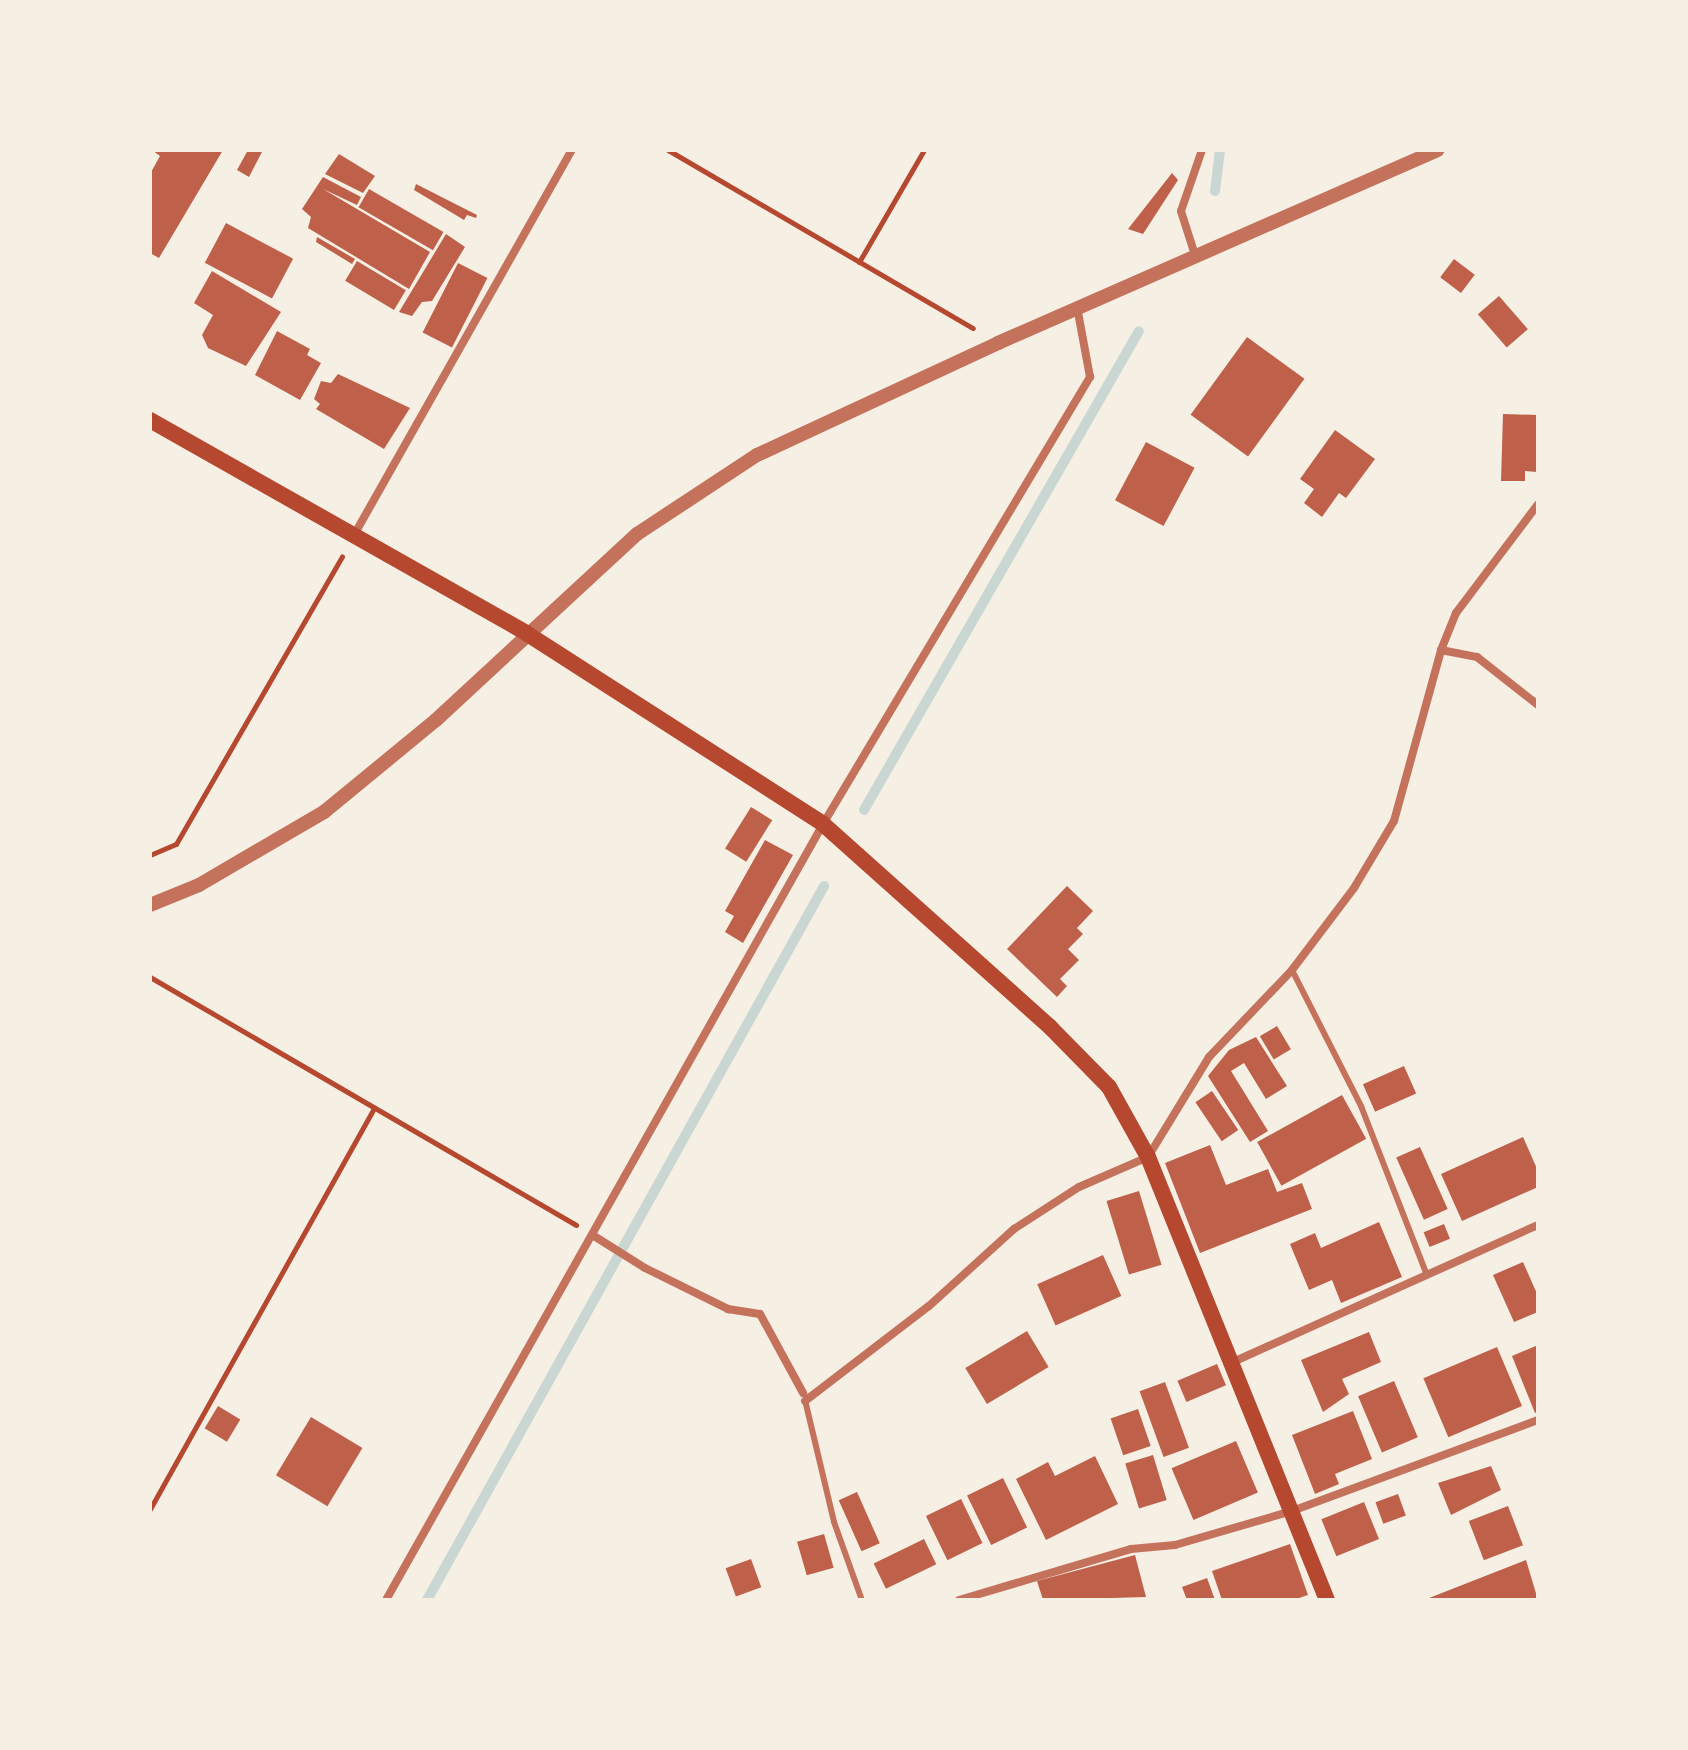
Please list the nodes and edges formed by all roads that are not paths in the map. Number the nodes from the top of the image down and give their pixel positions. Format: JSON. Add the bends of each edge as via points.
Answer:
{"nodes":[{"id":1,"x":572,"y":150,"type":"edge"},
{"id":2,"x":1202,"y":150,"type":"edge"},
{"id":3,"x":1438,"y":150,"type":"edge"},
{"id":4,"x":1195,"y":255,"type":"junction"},
{"id":5,"x":1077,"y":307,"type":"junction"},
{"id":6,"x":150,"y":420,"type":"edge"},
{"id":7,"x":1537,"y":508,"type":"edge"},
{"id":8,"x":354,"y":535,"type":"junction"},
{"id":9,"x":526,"y":633,"type":"junction"},
{"id":10,"x":1441,"y":650,"type":"junction"},
{"id":11,"x":1538,"y":705,"type":"edge"},
{"id":12,"x":829,"y":829,"type":"junction"},
{"id":13,"x":150,"y":905,"type":"edge"},
{"id":14,"x":1292,"y":970,"type":"junction"},
{"id":15,"x":1148,"y":1157,"type":"junction"},
{"id":16,"x":1538,"y":1225,"type":"edge"},
{"id":17,"x":594,"y":1236,"type":"junction"},
{"id":18,"x":1427,"y":1275,"type":"junction"},
{"id":19,"x":1233,"y":1362,"type":"junction"},
{"id":20,"x":804,"y":1397,"type":"junction"},
{"id":21,"x":1538,"y":1420,"type":"edge"},
{"id":22,"x":1292,"y":1511,"type":"junction"},
{"id":23,"x":386,"y":1600,"type":"edge"},
{"id":24,"x":862,"y":1600,"type":"edge"},
{"id":25,"x":959,"y":1600,"type":"edge"},
{"id":26,"x":1327,"y":1600,"type":"edge"}],
"edges":[{"from":1,"to":8,"type":"street"},
{"from":2,"to":4,"type":"street","via":[[1181,211]]},
{"from":3,"to":4,"type":"street"},
{"from":4,"to":5,"type":"street"},
{"from":5,"to":9,"type":"street","via":[[757,455],[637,534]]},
{"from":5,"to":12,"type":"street","via":[[1090,377]]},
{"from":6,"to":8,"type":"main road"},
{"from":7,"to":10,"type":"street","via":[[1456,613]]},
{"from":8,"to":9,"type":"main road"},
{"from":9,"to":12,"type":"main road"},
{"from":9,"to":13,"type":"street","via":[[436,720],[324,812],[199,885]]},
{"from":10,"to":11,"type":"street","via":[[1477,657]]},
{"from":10,"to":14,"type":"street","via":[[1394,821],[1354,888]]},
{"from":12,"to":15,"type":"main road","via":[[871,862],[1109,1087]]},
{"from":12,"to":17,"type":"street"},
{"from":14,"to":15,"type":"street","via":[[1209,1057]]},
{"from":14,"to":18,"type":"lane","via":[[1361,1106]]},
{"from":15,"to":19,"type":"main road"},
{"from":15,"to":20,"type":"street","via":[[1079,1187],[1014,1229],[929,1306]]},
{"from":16,"to":18,"type":"street"},
{"from":17,"to":20,"type":"street","via":[[728,1309],[760,1314]]},
{"from":17,"to":23,"type":"street"},
{"from":18,"to":19,"type":"street"},
{"from":19,"to":22,"type":"main road"},
{"from":20,"to":24,"type":"lane","via":[[834,1522]]},
{"from":21,"to":22,"type":"street"},
{"from":22,"to":25,"type":"street","via":[[1175,1545],[1131,1549]]},
{"from":22,"to":26,"type":"main road"}]}
